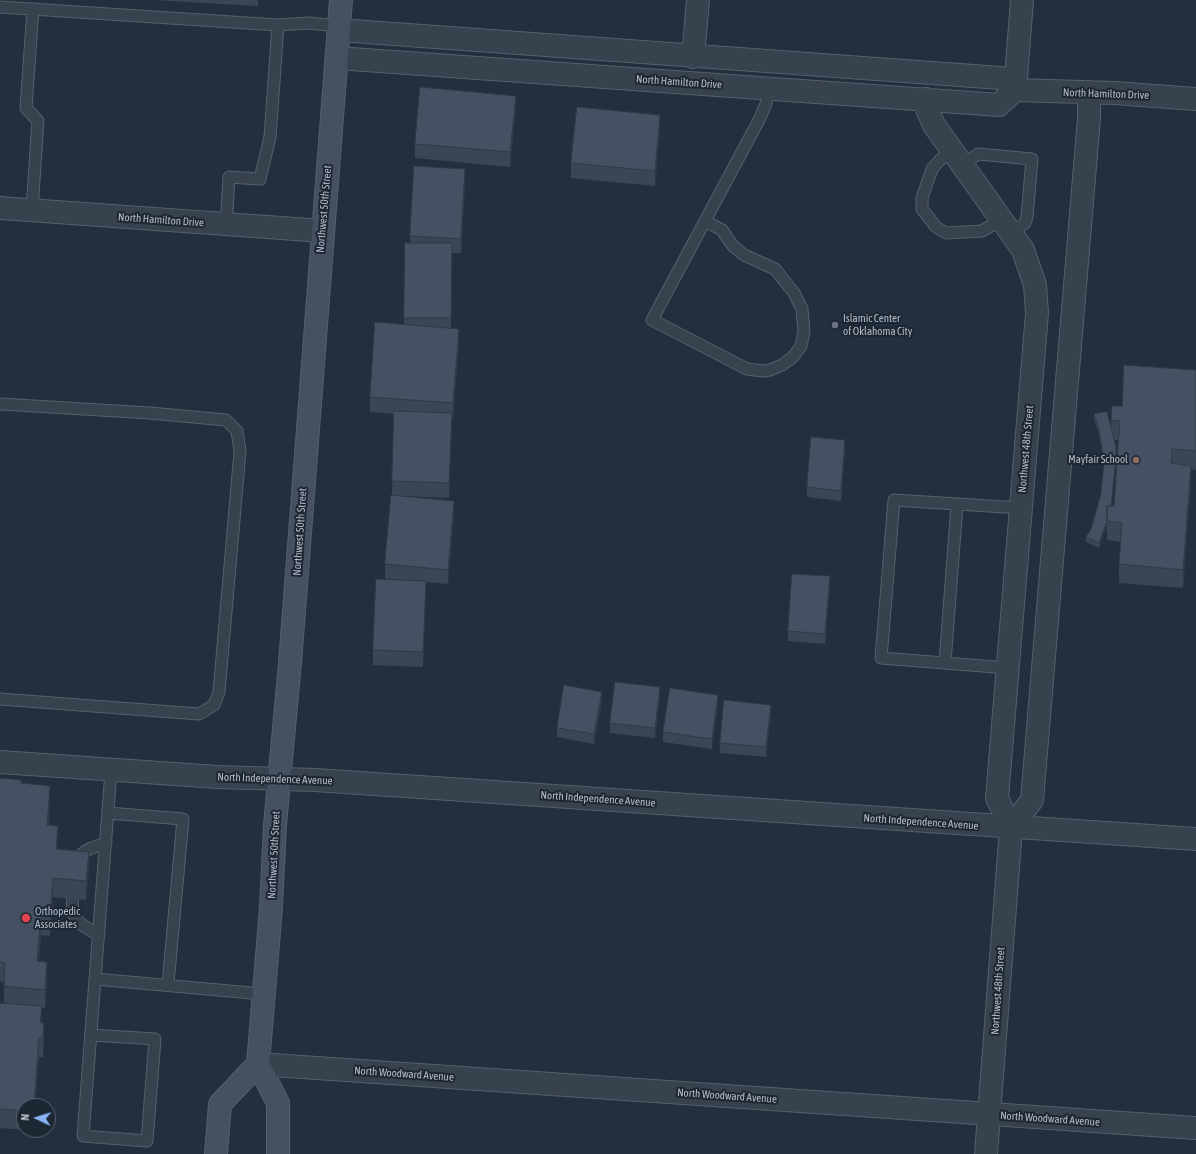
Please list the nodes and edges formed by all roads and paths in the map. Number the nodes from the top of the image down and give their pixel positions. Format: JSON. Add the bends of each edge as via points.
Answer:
{"nodes":[{"id":1,"x":341,"y":0,"type":"edge"},
{"id":2,"x":698,"y":0,"type":"edge"},
{"id":3,"x":1022,"y":0,"type":"edge"},
{"id":4,"x":0,"y":7,"type":"edge"},
{"id":5,"x":33,"y":9,"type":"junction"},
{"id":6,"x":278,"y":25,"type":"junction"},
{"id":7,"x":339,"y":28,"type":"junction"},
{"id":8,"x":693,"y":57,"type":"junction"},
{"id":9,"x":337,"y":58,"type":"junction"},
{"id":10,"x":771,"y":62,"type":"junction"},
{"id":11,"x":769,"y":88,"type":"junction"},
{"id":12,"x":1016,"y":90,"type":"junction"},
{"id":13,"x":1089,"y":92,"type":"junction"},
{"id":14,"x":926,"y":99,"type":"junction"},
{"id":15,"x":1196,"y":99,"type":"edge"},
{"id":16,"x":957,"y":158,"type":"junction"},
{"id":17,"x":0,"y":208,"type":"edge"},
{"id":18,"x":32,"y":210,"type":"junction"},
{"id":19,"x":705,"y":220,"type":"junction"},
{"id":20,"x":226,"y":225,"type":"junction"},
{"id":21,"x":1006,"y":227,"type":"junction"},
{"id":22,"x":322,"y":231,"type":"junction"},
{"id":23,"x":0,"y":404,"type":"edge"},
{"id":24,"x":957,"y":505,"type":"junction"},
{"id":25,"x":1021,"y":508,"type":"junction"},
{"id":26,"x":945,"y":662,"type":"junction"},
{"id":27,"x":1008,"y":668,"type":"junction"},
{"id":28,"x":0,"y":699,"type":"edge"},
{"id":29,"x":0,"y":762,"type":"edge"},
{"id":30,"x":111,"y":771,"type":"junction"},
{"id":31,"x":279,"y":780,"type":"junction"},
{"id":32,"x":108,"y":813,"type":"junction"},
{"id":33,"x":1011,"y":828,"type":"junction"},
{"id":34,"x":1196,"y":839,"type":"edge"},
{"id":35,"x":106,"y":843,"type":"junction"},
{"id":36,"x":99,"y":935,"type":"junction"},
{"id":37,"x":95,"y":979,"type":"junction"},
{"id":38,"x":168,"y":984,"type":"junction"},
{"id":39,"x":264,"y":994,"type":"junction"},
{"id":40,"x":91,"y":1034,"type":"junction"},
{"id":41,"x":258,"y":1064,"type":"junction"},
{"id":42,"x":989,"y":1114,"type":"junction"},
{"id":43,"x":1196,"y":1128,"type":"edge"},
{"id":44,"x":216,"y":1154,"type":"edge"},
{"id":45,"x":278,"y":1154,"type":"edge"},
{"id":46,"x":986,"y":1154,"type":"edge"}],
"edges":[{"from":1,"to":7,"type":"main road","name":"Northwest 50th Street"},
{"from":2,"to":8,"type":"street"},
{"from":3,"to":12,"type":"street"},
{"from":4,"to":5,"type":"lane"},
{"from":5,"to":6,"type":"lane"},
{"from":5,"to":18,"type":"lane","via":[[26,108],[38,121]]},
{"from":6,"to":7,"type":"lane","via":[[308,23]]},
{"from":6,"to":20,"type":"lane","via":[[270,136],[260,179],[229,177]]},
{"from":7,"to":8,"type":"street"},
{"from":7,"to":9,"type":"main road","name":"Northwest 50th Street"},
{"from":8,"to":10,"type":"street"},
{"from":9,"to":11,"type":"street","name":"North Hamilton Drive"},
{"from":9,"to":22,"type":"main road","name":"Northwest 50th Street"},
{"from":10,"to":11,"type":"street"},
{"from":10,"to":12,"type":"street","via":[[1001,78]]},
{"from":11,"to":14,"type":"street","name":"North Hamilton Drive"},
{"from":11,"to":19,"type":"lane","via":[[759,120]]},
{"from":12,"to":13,"type":"street","name":"North Hamilton Drive"},
{"from":12,"to":14,"type":"street","name":"North Hamilton Drive","via":[[999,105]]},
{"from":13,"to":15,"type":"street","name":"North Hamilton Drive"},
{"from":13,"to":33,"type":"street","via":[[1089,126],[1032,800]]},
{"from":14,"to":16,"type":"street","name":"Northwest 48th Street","via":[[929,116]]},
{"from":16,"to":21,"type":"street","name":"Northwest 48th Street"},
{"from":16,"to":21,"type":"lane","via":[[978,154],[1032,158],[1024,223]]},
{"from":16,"to":21,"type":"lane","via":[[940,160],[932,169],[922,198],[922,209],[936,227],[946,233]]},
{"from":17,"to":18,"type":"street","name":"North Hamilton Drive"},
{"from":18,"to":20,"type":"street","name":"North Hamilton Drive"},
{"from":19,"to":19,"type":"lane","via":[[652,320],[747,369],[763,371],[782,365],[793,357],[803,339],[804,324],[800,303],[775,269],[744,255],[733,246],[722,230]]},
{"from":20,"to":22,"type":"street","name":"North Hamilton Drive"},
{"from":21,"to":25,"type":"street","name":"Northwest 48th Street","via":[[1023,250],[1035,285],[1037,308]]},
{"from":22,"to":31,"type":"main road","name":"Northwest 50th Street"},
{"from":23,"to":28,"type":"lane","via":[[226,420],[237,431],[240,451],[219,692],[214,705],[199,714]]},
{"from":24,"to":25,"type":"lane"},
{"from":24,"to":26,"type":"lane"},
{"from":24,"to":26,"type":"lane","via":[[894,500],[887,579],[881,658]]},
{"from":25,"to":27,"type":"street","name":"Northwest 48th Street"},
{"from":26,"to":27,"type":"lane"},
{"from":27,"to":33,"type":"street","name":"Northwest 48th Street","via":[[997,798]]},
{"from":29,"to":30,"type":"street","name":"North Independence Avenue"},
{"from":30,"to":31,"type":"street","name":"North Independence Avenue"},
{"from":30,"to":32,"type":"lane"},
{"from":31,"to":33,"type":"street","name":"North Independence Avenue","via":[[323,780]]},
{"from":31,"to":39,"type":"main road","name":"Northwest 50th Street"},
{"from":32,"to":35,"type":"lane"},
{"from":32,"to":38,"type":"lane","via":[[182,819]]},
{"from":33,"to":34,"type":"street","name":"North Independence Avenue"},
{"from":33,"to":42,"type":"street","name":"Northwest 48th Street"},
{"from":35,"to":36,"type":"lane"},
{"from":35,"to":36,"type":"lane","via":[[89,848],[75,863],[72,910],[75,919],[83,927]]},
{"from":36,"to":37,"type":"lane"},
{"from":37,"to":38,"type":"lane"},
{"from":37,"to":40,"type":"lane"},
{"from":38,"to":39,"type":"lane"},
{"from":39,"to":41,"type":"main road","name":"Northwest 50th Street"},
{"from":40,"to":40,"type":"lane","via":[[155,1039],[146,1141],[83,1136]]},
{"from":41,"to":42,"type":"street","name":"North Woodward Avenue"},
{"from":41,"to":44,"type":"main road","via":[[220,1104]]},
{"from":41,"to":45,"type":"main road","via":[[278,1103]]},
{"from":42,"to":43,"type":"street","name":"North Woodward Avenue"},
{"from":42,"to":46,"type":"street","name":"Northwest 48th Street"}]}
